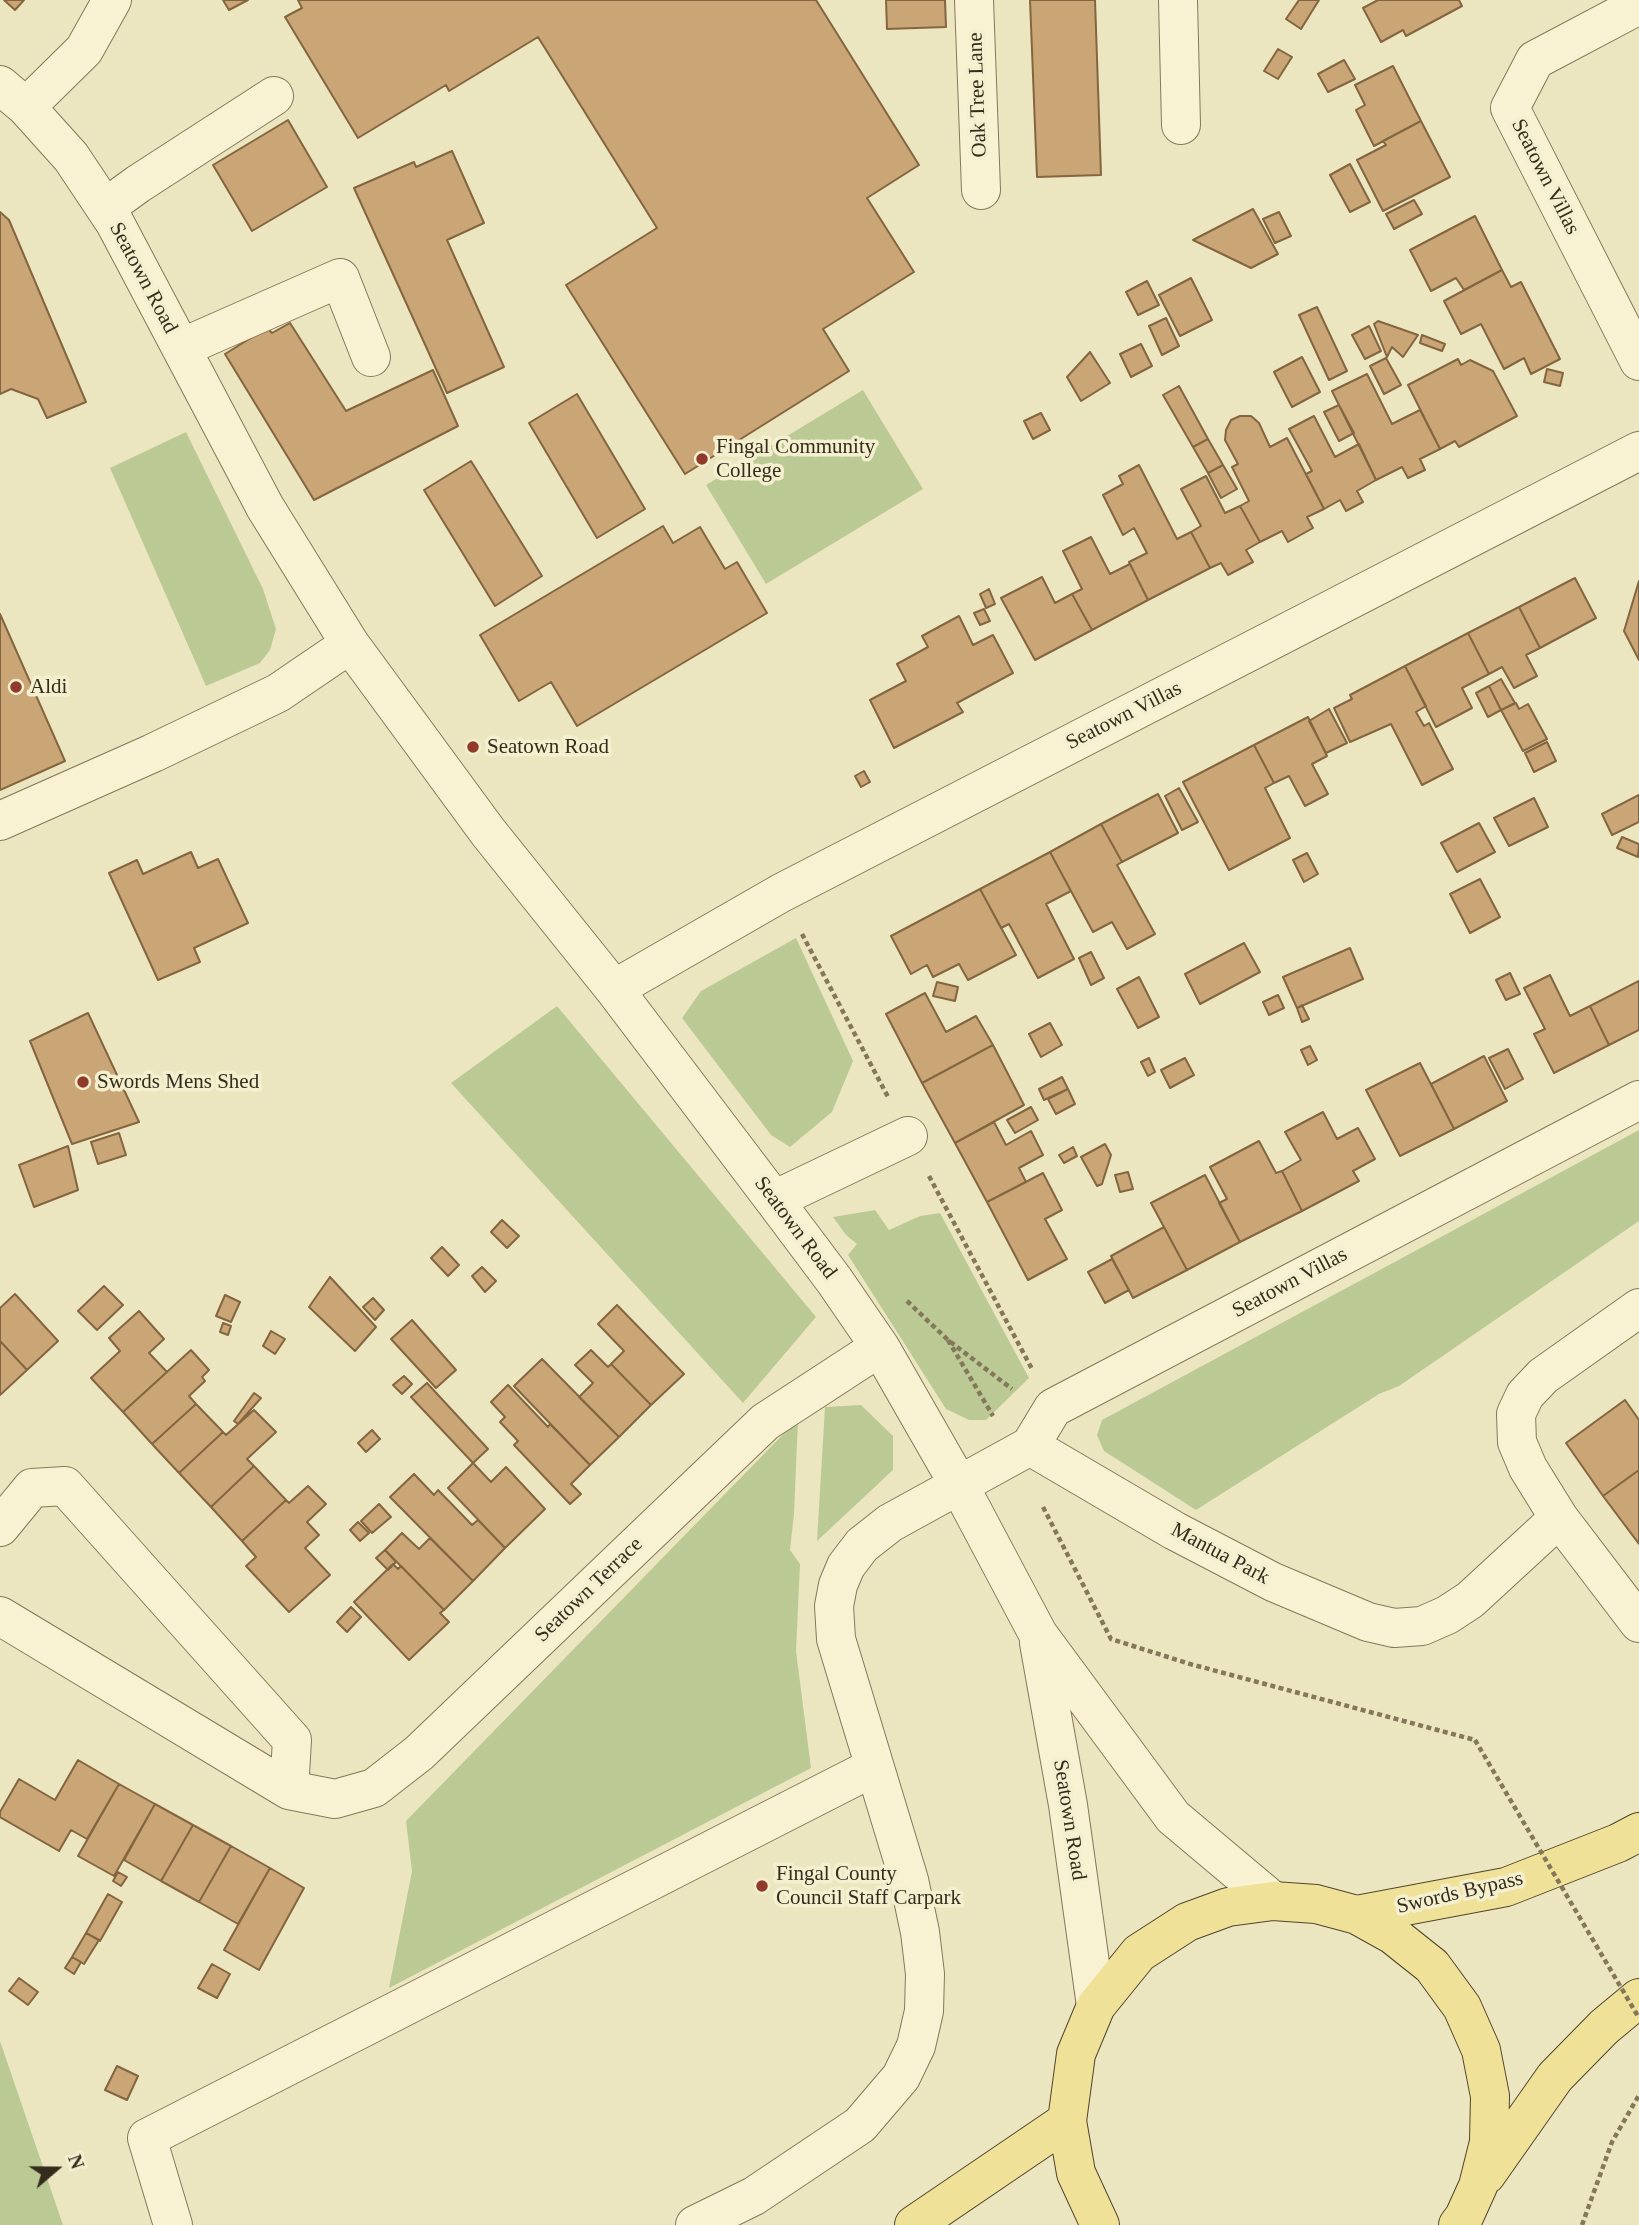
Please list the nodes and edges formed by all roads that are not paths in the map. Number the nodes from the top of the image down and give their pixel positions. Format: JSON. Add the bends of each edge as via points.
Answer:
{"nodes":[{"id":1,"x":112,"y":0,"type":"edge"},
{"id":2,"x":974,"y":0,"type":"edge"},
{"id":3,"x":1178,"y":0,"type":"edge"},
{"id":4,"x":1639,"y":5,"type":"edge"},
{"id":5,"x":13,"y":96,"type":"edge"},
{"id":6,"x":274,"y":96,"type":"dead end"},
{"id":7,"x":1181,"y":125,"type":"dead end"},
{"id":8,"x":981,"y":190,"type":"dead end"},
{"id":9,"x":105,"y":208,"type":"junction"},
{"id":10,"x":181,"y":348,"type":"junction"},
{"id":11,"x":372,"y":357,"type":"dead end"},
{"id":12,"x":1639,"y":361,"type":"edge"},
{"id":13,"x":1639,"y":451,"type":"edge"},
{"id":14,"x":349,"y":644,"type":"junction"},
{"id":15,"x":0,"y":821,"type":"edge"},
{"id":16,"x":614,"y":989,"type":"junction"},
{"id":17,"x":1639,"y":1100,"type":"edge"},
{"id":18,"x":908,"y":1136,"type":"dead end"},
{"id":19,"x":774,"y":1200,"type":"junction"},
{"id":20,"x":1639,"y":1307,"type":"edge"},
{"id":21,"x":880,"y":1347,"type":"junction"},
{"id":22,"x":1023,"y":1450,"type":"junction"},
{"id":23,"x":959,"y":1485,"type":"junction"},
{"id":24,"x":1559,"y":1518,"type":"junction"},
{"id":25,"x":0,"y":1527,"type":"edge"},
{"id":26,"x":0,"y":1616,"type":"edge"},
{"id":27,"x":1639,"y":1623,"type":"edge"},
{"id":28,"x":1038,"y":1634,"type":"junction"},
{"id":29,"x":874,"y":1767,"type":"junction"},
{"id":30,"x":289,"y":1790,"type":"junction"},
{"id":31,"x":1639,"y":1832,"type":"edge"},
{"id":32,"x":1273,"y":1901,"type":"junction"},
{"id":33,"x":1357,"y":1916,"type":"junction"},
{"id":34,"x":1639,"y":1998,"type":"edge"},
{"id":35,"x":1096,"y":2006,"type":"junction"},
{"id":36,"x":1068,"y":2121,"type":"junction"},
{"id":37,"x":1478,"y":2186,"type":"junction"},
{"id":38,"x":173,"y":2225,"type":"edge"},
{"id":39,"x":695,"y":2225,"type":"edge"},
{"id":40,"x":914,"y":2225,"type":"edge"},
{"id":41,"x":1100,"y":2225,"type":"edge"},
{"id":42,"x":1458,"y":2225,"type":"edge"}],
"edges":[{"from":1,"to":5,"type":"street","via":[[84,50]]},
{"from":2,"to":8,"type":"street","name":"Oak Tree Lane"},
{"from":3,"to":7,"type":"street"},
{"from":4,"to":12,"type":"street","name":"Seatown Villas","via":[[1535,60],[1510,108]]},
{"from":5,"to":9,"type":"street","name":"Seatown Road","via":[[71,157]]},
{"from":6,"to":9,"type":"street"},
{"from":9,"to":10,"type":"street","name":"Seatown Road"},
{"from":10,"to":11,"type":"street","via":[[340,278]]},
{"from":10,"to":14,"type":"street","name":"Seatown Road","via":[[265,506]]},
{"from":13,"to":16,"type":"street","name":"Seatown Villas","via":[[781,893]]},
{"from":14,"to":15,"type":"street","via":[[278,693]]},
{"from":14,"to":16,"type":"street","name":"Seatown Road","via":[[488,832]]},
{"from":16,"to":19,"type":"street","name":"Seatown Road"},
{"from":17,"to":22,"type":"street","name":"Seatown Villas","via":[[1053,1408]]},
{"from":18,"to":19,"type":"street"},
{"from":19,"to":21,"type":"street","name":"Seatown Road"},
{"from":20,"to":24,"type":"street","via":[[1543,1376],[1525,1395],[1516,1414],[1517,1442]]},
{"from":21,"to":23,"type":"street","name":"Seatown Road"},
{"from":21,"to":30,"type":"street","name":"Seatown Terrace","via":[[765,1422],[419,1753],[374,1788],[335,1799]]},
{"from":22,"to":23,"type":"street"},
{"from":22,"to":24,"type":"street","name":"Mantua Park","via":[[1273,1582],[1368,1622],[1394,1628],[1422,1626],[1471,1600]]},
{"from":23,"to":28,"type":"street","name":"Seatown Road"},
{"from":23,"to":29,"type":"street","via":[[890,1523],[862,1545],[838,1586],[836,1639]]},
{"from":24,"to":27,"type":"street"},
{"from":25,"to":30,"type":"street","via":[[32,1488],[65,1486],[292,1740]]},
{"from":26,"to":30,"type":"street","name":"Seatown Terrace"},
{"from":28,"to":32,"type":"street","name":"Seatown Road","via":[[1173,1817]]},
{"from":28,"to":35,"type":"street","name":"Seatown Road"},
{"from":29,"to":38,"type":"street","via":[[148,2138]]},
{"from":29,"to":39,"type":"street","via":[[920,1932],[924,2011],[916,2046],[901,2077],[860,2125],[754,2196]]},
{"from":31,"to":33,"type":"main road","name":"Swords Bypass","via":[[1506,1887]]},
{"from":32,"to":33,"type":"main road","via":[[1316,1904]]},
{"from":32,"to":35,"type":"main road","via":[[1228,1907],[1187,1922],[1139,1953]]},
{"from":33,"to":37,"type":"main road","via":[[1393,1935],[1432,1966],[1467,2017],[1481,2050],[1490,2096],[1489,2142]]},
{"from":34,"to":37,"type":"main road","via":[[1555,2077]]},
{"from":35,"to":36,"type":"main road","via":[[1076,2054]]},
{"from":36,"to":40,"type":"main road"},
{"from":36,"to":41,"type":"main road","via":[[1076,2173]]},
{"from":37,"to":42,"type":"main road"}]}
